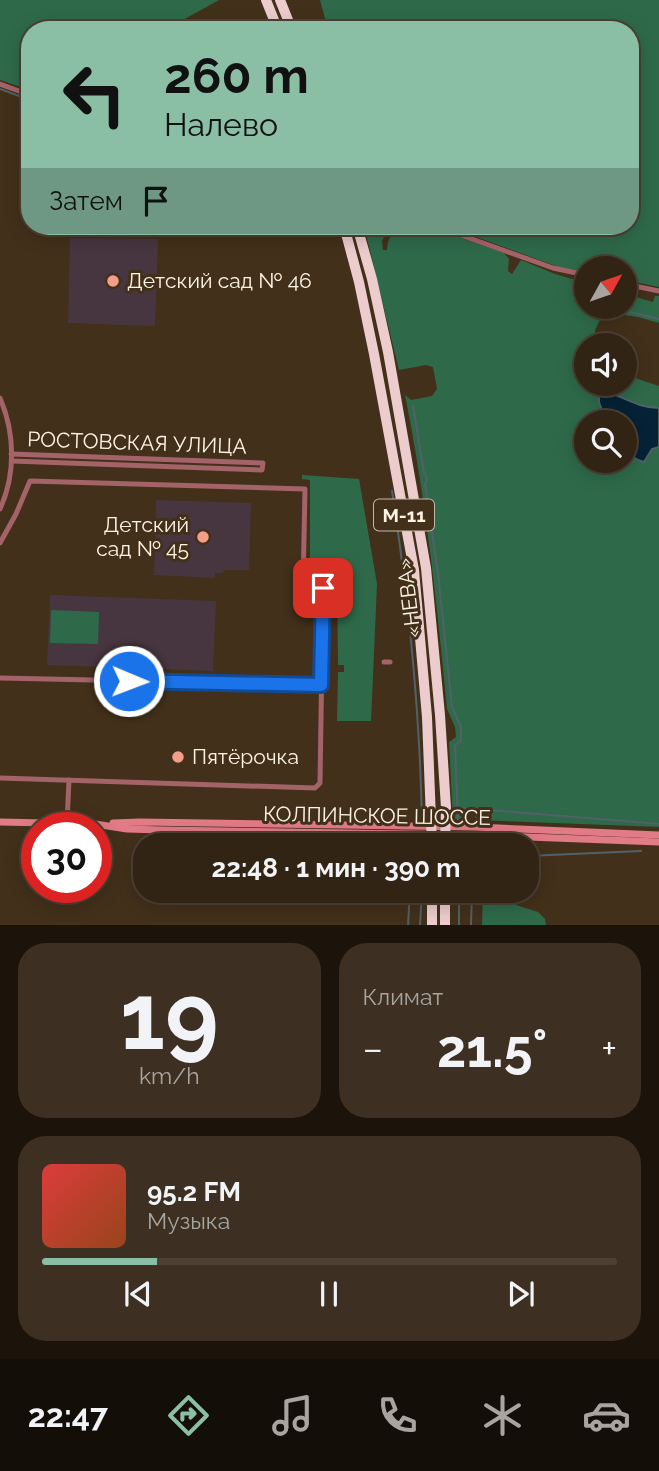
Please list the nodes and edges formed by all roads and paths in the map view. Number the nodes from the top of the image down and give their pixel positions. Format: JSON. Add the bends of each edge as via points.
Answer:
{"nodes":[{"id":1,"x":266,"y":0,"type":"edge"},
{"id":2,"x":280,"y":0,"type":"edge"},
{"id":3,"x":274,"y":21,"type":"edge"},
{"id":4,"x":288,"y":21,"type":"edge"},
{"id":5,"x":0,"y":85,"type":"edge"},
{"id":6,"x":21,"y":92,"type":"edge"},
{"id":7,"x":346,"y":235,"type":"edge"},
{"id":8,"x":360,"y":235,"type":"edge"},
{"id":9,"x":461,"y":235,"type":"edge"},
{"id":10,"x":574,"y":273,"type":"edge"},
{"id":11,"x":637,"y":286,"type":"edge"},
{"id":12,"x":659,"y":291,"type":"edge"},
{"id":13,"x":0,"y":398,"type":"edge"},
{"id":14,"x":11,"y":458,"type":"junction"},
{"id":15,"x":262,"y":466,"type":"dead end"},
{"id":16,"x":0,"y":509,"type":"edge"},
{"id":17,"x":0,"y":543,"type":"edge"},
{"id":18,"x":0,"y":678,"type":"edge"},
{"id":19,"x":321,"y":685,"type":"junction"},
{"id":20,"x":0,"y":778,"type":"edge"},
{"id":21,"x":69,"y":780,"type":"junction"},
{"id":22,"x":68,"y":812,"type":"edge"},
{"id":23,"x":0,"y":822,"type":"edge"},
{"id":24,"x":21,"y":822,"type":"edge"},
{"id":25,"x":112,"y":827,"type":"edge"},
{"id":26,"x":475,"y":831,"type":"junction"},
{"id":27,"x":432,"y":833,"type":"edge"},
{"id":28,"x":445,"y":833,"type":"edge"},
{"id":29,"x":659,"y":835,"type":"edge"},
{"id":30,"x":659,"y":842,"type":"edge"},
{"id":31,"x":432,"y":903,"type":"edge"},
{"id":32,"x":445,"y":903,"type":"edge"},
{"id":33,"x":432,"y":925,"type":"edge"},
{"id":34,"x":445,"y":925,"type":"edge"}],
"edges":[{"from":1,"to":3,"type":"highway"},
{"from":2,"to":4,"type":"highway"},
{"from":5,"to":6,"type":"street"},
{"from":7,"to":27,"type":"highway","name":"«НЕВА»","number":"М-11","via":[[374,354],[414,570]]},
{"from":8,"to":28,"type":"highway","name":"«НЕВА»","number":"М-11","via":[[388,352],[426,568]]},
{"from":9,"to":10,"type":"street"},
{"from":11,"to":12,"type":"street"},
{"from":13,"to":14,"type":"street","name":"РОСТОВСКАЯ УЛИЦА","via":[[8,421]]},
{"from":14,"to":15,"type":"street","name":"РОСТОВСКАЯ УЛИЦА"},
{"from":14,"to":16,"type":"street","name":"РОСТОВСКАЯ УЛИЦА"},
{"from":17,"to":19,"type":"street","via":[[30,481],[305,489],[303,587],[323,588]]},
{"from":18,"to":19,"type":"street"},
{"from":19,"to":21,"type":"street","via":[[320,783],[316,788]]},
{"from":20,"to":21,"type":"street"},
{"from":21,"to":22,"type":"street"},
{"from":23,"to":24,"type":"main road","name":"КОЛПИНСКОЕ ШОССЕ"},
{"from":25,"to":26,"type":"main road","name":"КОЛПИНСКОЕ ШОССЕ"},
{"from":26,"to":29,"type":"main road","name":"КОЛПИНСКОЕ ШОССЕ"},
{"from":26,"to":30,"type":"main road","name":"КОЛПИНСКОЕ ШОССЕ"},
{"from":31,"to":33,"type":"highway"},
{"from":32,"to":34,"type":"highway"}]}
